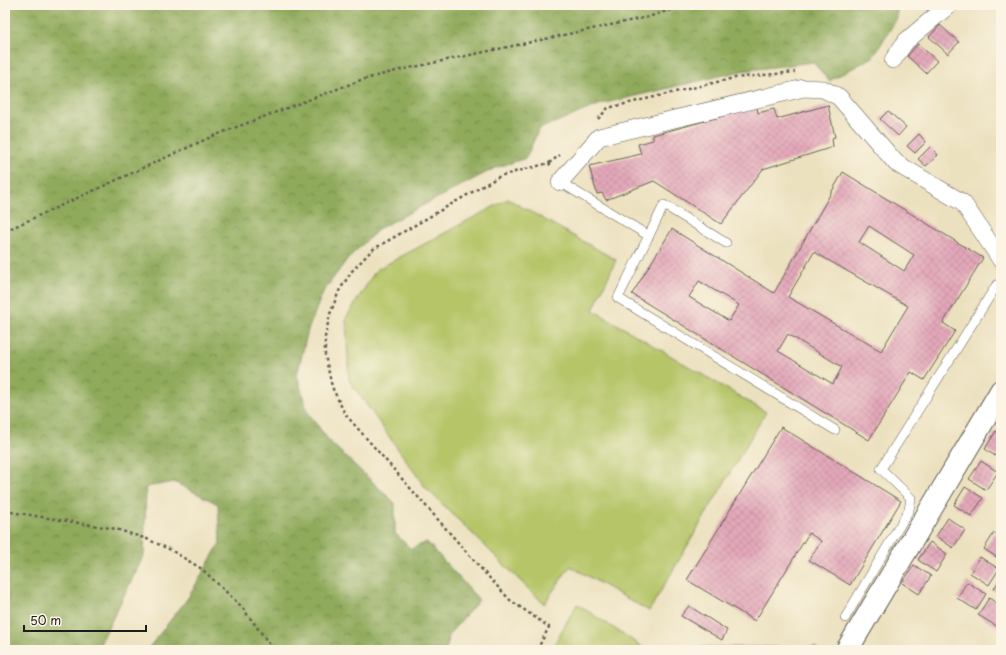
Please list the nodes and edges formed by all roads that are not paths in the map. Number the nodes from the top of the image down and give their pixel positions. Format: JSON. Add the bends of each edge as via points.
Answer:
{"nodes":[{"id":1,"x":949,"y":5,"type":"edge"},
{"id":2,"x":893,"y":60,"type":"dead end"},
{"id":3,"x":560,"y":182,"type":"joint"},
{"id":4,"x":649,"y":236,"type":"junction"},
{"id":5,"x":726,"y":243,"type":"dead end"},
{"id":6,"x":1001,"y":260,"type":"edge"},
{"id":7,"x":1001,"y":282,"type":"edge"},
{"id":8,"x":1001,"y":391,"type":"edge"},
{"id":9,"x":835,"y":430,"type":"dead end"},
{"id":10,"x":845,"y":618,"type":"dead end"},
{"id":11,"x":847,"y":650,"type":"edge"}],
"edges":[{"from":1,"to":2,"type":"street","via":[[906,41]]},
{"from":3,"to":4,"type":"lane"},
{"from":3,"to":6,"type":"street","via":[[599,137],[804,88],[823,89],[839,97],[896,163],[963,203]]},
{"from":4,"to":5,"type":"lane","via":[[664,205]]},
{"from":4,"to":9,"type":"lane","via":[[618,298]]},
{"from":7,"to":10,"type":"lane","via":[[996,286],[881,469],[911,498],[909,510]]},
{"from":8,"to":11,"type":"street"}]}
